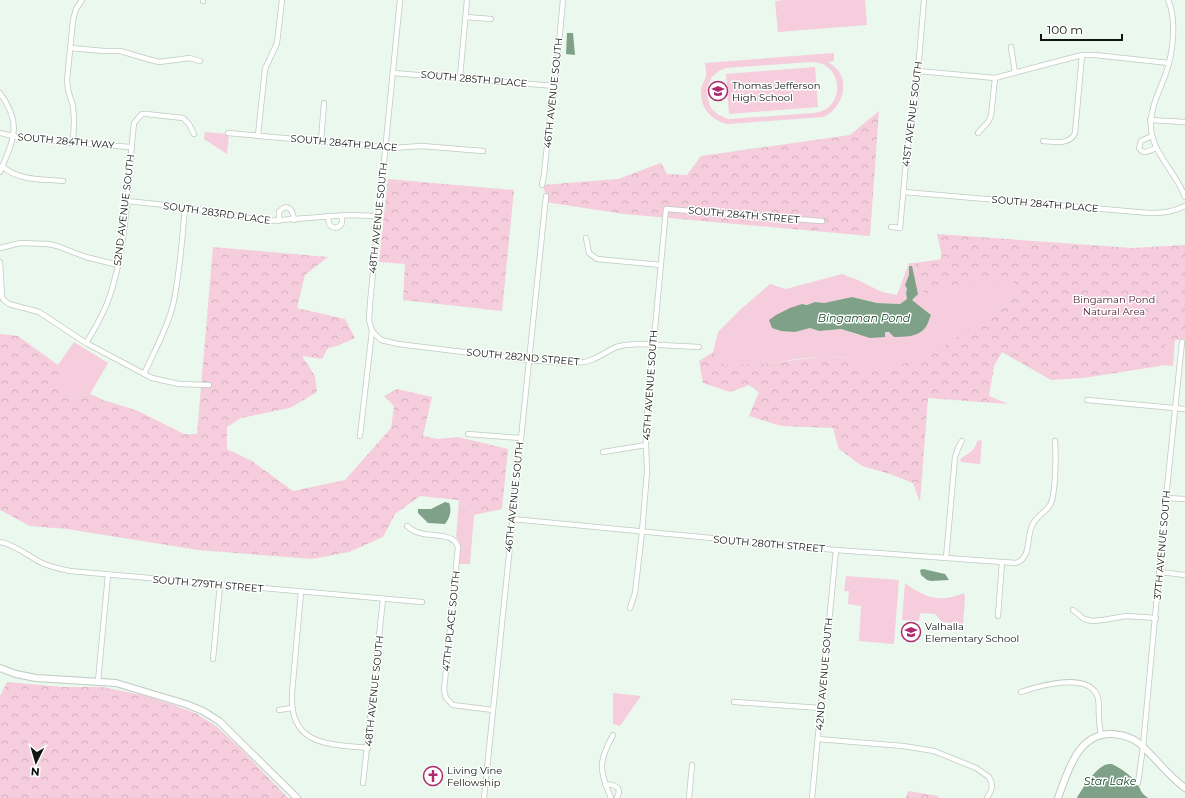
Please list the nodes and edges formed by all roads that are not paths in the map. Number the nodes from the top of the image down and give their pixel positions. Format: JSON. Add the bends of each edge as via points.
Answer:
{"nodes":[{"id":1,"x":82,"y":0,"type":"edge"},
{"id":2,"x":282,"y":0,"type":"edge"},
{"id":3,"x":400,"y":0,"type":"edge"},
{"id":4,"x":468,"y":0,"type":"edge"},
{"id":5,"x":562,"y":0,"type":"edge"},
{"id":6,"x":924,"y":0,"type":"edge"},
{"id":7,"x":1168,"y":0,"type":"edge"},
{"id":8,"x":466,"y":17,"type":"junction"},
{"id":9,"x":491,"y":19,"type":"dead end"},
{"id":10,"x":1011,"y":47,"type":"dead end"},
{"id":11,"x":70,"y":48,"type":"junction"},
{"id":12,"x":1082,"y":55,"type":"junction"},
{"id":13,"x":200,"y":61,"type":"dead end"},
{"id":14,"x":1169,"y":63,"type":"junction"},
{"id":15,"x":918,"y":71,"type":"junction"},
{"id":16,"x":393,"y":72,"type":"junction"},
{"id":17,"x":1015,"y":73,"type":"junction"},
{"id":18,"x":460,"y":77,"type":"junction"},
{"id":19,"x":995,"y":78,"type":"junction"},
{"id":20,"x":556,"y":86,"type":"junction"},
{"id":21,"x":0,"y":93,"type":"edge"},
{"id":22,"x":324,"y":103,"type":"dead end"},
{"id":23,"x":1150,"y":120,"type":"junction"},
{"id":24,"x":1185,"y":122,"type":"edge"},
{"id":25,"x":0,"y":133,"type":"edge"},
{"id":26,"x":228,"y":133,"type":"dead end"},
{"id":27,"x":978,"y":133,"type":"dead end"},
{"id":28,"x":194,"y":134,"type":"dead end"},
{"id":29,"x":258,"y":135,"type":"junction"},
{"id":30,"x":12,"y":136,"type":"junction"},
{"id":31,"x":1152,"y":136,"type":"junction"},
{"id":32,"x":321,"y":141,"type":"junction"},
{"id":33,"x":1043,"y":142,"type":"dead end"},
{"id":34,"x":73,"y":143,"type":"junction"},
{"id":35,"x":132,"y":146,"type":"junction"},
{"id":36,"x":386,"y":147,"type":"junction"},
{"id":37,"x":1156,"y":148,"type":"junction"},
{"id":38,"x":483,"y":151,"type":"dead end"},
{"id":39,"x":2,"y":166,"type":"junction"},
{"id":40,"x":0,"y":172,"type":"edge"},
{"id":41,"x":63,"y":181,"type":"dead end"},
{"id":42,"x":542,"y":185,"type":"dead end"},
{"id":43,"x":904,"y":192,"type":"junction"},
{"id":44,"x":546,"y":196,"type":"dead end"},
{"id":45,"x":1185,"y":197,"type":"edge"},
{"id":46,"x":127,"y":202,"type":"junction"},
{"id":47,"x":1185,"y":206,"type":"edge"},
{"id":48,"x":185,"y":207,"type":"junction"},
{"id":49,"x":666,"y":209,"type":"joint"},
{"id":50,"x":328,"y":216,"type":"junction"},
{"id":51,"x":342,"y":216,"type":"junction"},
{"id":52,"x":378,"y":216,"type":"junction"},
{"id":53,"x":294,"y":220,"type":"junction"},
{"id":54,"x":279,"y":221,"type":"junction"},
{"id":55,"x":822,"y":221,"type":"dead end"},
{"id":56,"x":891,"y":227,"type":"dead end"},
{"id":57,"x":586,"y":238,"type":"dead end"},
{"id":58,"x":0,"y":248,"type":"edge"},
{"id":59,"x":0,"y":262,"type":"edge"},
{"id":60,"x":118,"y":265,"type":"junction"},
{"id":61,"x":661,"y":265,"type":"junction"},
{"id":62,"x":372,"y":331,"type":"junction"},
{"id":63,"x":1182,"y":342,"type":"dead end"},
{"id":64,"x":86,"y":344,"type":"junction"},
{"id":65,"x":653,"y":345,"type":"junction"},
{"id":66,"x":699,"y":348,"type":"dead end"},
{"id":67,"x":528,"y":360,"type":"junction"},
{"id":68,"x":144,"y":374,"type":"junction"},
{"id":69,"x":209,"y":385,"type":"dead end"},
{"id":70,"x":1086,"y":400,"type":"dead end"},
{"id":71,"x":1175,"y":408,"type":"junction"},
{"id":72,"x":1185,"y":409,"type":"edge"},
{"id":73,"x":468,"y":434,"type":"dead end"},
{"id":74,"x":360,"y":436,"type":"dead end"},
{"id":75,"x":520,"y":438,"type":"junction"},
{"id":76,"x":962,"y":441,"type":"dead end"},
{"id":77,"x":1055,"y":441,"type":"dead end"},
{"id":78,"x":646,"y":445,"type":"junction"},
{"id":79,"x":603,"y":452,"type":"dead end"},
{"id":80,"x":1166,"y":498,"type":"junction"},
{"id":81,"x":1185,"y":500,"type":"edge"},
{"id":82,"x":512,"y":519,"type":"junction"},
{"id":83,"x":407,"y":526,"type":"dead end"},
{"id":84,"x":642,"y":532,"type":"junction"},
{"id":85,"x":0,"y":542,"type":"edge"},
{"id":86,"x":836,"y":550,"type":"junction"},
{"id":87,"x":946,"y":558,"type":"junction"},
{"id":88,"x":1002,"y":562,"type":"junction"},
{"id":89,"x":1160,"y":572,"type":"junction"},
{"id":90,"x":1185,"y":574,"type":"edge"},
{"id":91,"x":108,"y":575,"type":"junction"},
{"id":92,"x":220,"y":585,"type":"junction"},
{"id":93,"x":301,"y":592,"type":"junction"},
{"id":94,"x":383,"y":599,"type":"junction"},
{"id":95,"x":422,"y":602,"type":"dead end"},
{"id":96,"x":630,"y":608,"type":"dead end"},
{"id":97,"x":1073,"y":610,"type":"dead end"},
{"id":98,"x":998,"y":616,"type":"dead end"},
{"id":99,"x":1156,"y":618,"type":"junction"},
{"id":100,"x":213,"y":658,"type":"dead end"},
{"id":101,"x":0,"y":668,"type":"edge"},
{"id":102,"x":98,"y":681,"type":"junction"},
{"id":103,"x":1021,"y":692,"type":"dead end"},
{"id":104,"x":734,"y":702,"type":"dead end"},
{"id":105,"x":291,"y":708,"type":"junction"},
{"id":106,"x":821,"y":708,"type":"junction"},
{"id":107,"x":279,"y":710,"type":"dead end"},
{"id":108,"x":493,"y":710,"type":"junction"},
{"id":109,"x":613,"y":735,"type":"dead end"},
{"id":110,"x":1101,"y":735,"type":"junction"},
{"id":111,"x":818,"y":739,"type":"junction"},
{"id":112,"x":368,"y":748,"type":"junction"},
{"id":113,"x":1143,"y":748,"type":"junction"},
{"id":114,"x":692,"y":765,"type":"dead end"},
{"id":115,"x":364,"y":783,"type":"dead end"},
{"id":116,"x":1138,"y":783,"type":"dead end"},
{"id":117,"x":605,"y":784,"type":"junction"},
{"id":118,"x":1185,"y":788,"type":"edge"},
{"id":119,"x":297,"y":798,"type":"edge"},
{"id":120,"x":484,"y":798,"type":"edge"},
{"id":121,"x":611,"y":798,"type":"edge"},
{"id":122,"x":617,"y":798,"type":"edge"},
{"id":123,"x":689,"y":798,"type":"edge"},
{"id":124,"x":812,"y":798,"type":"edge"},
{"id":125,"x":987,"y":798,"type":"edge"},
{"id":126,"x":1058,"y":798,"type":"edge"}],
"edges":[{"from":1,"to":11,"type":"street","via":[[73,20]]},
{"from":2,"to":29,"type":"street","via":[[277,43],[265,69]]},
{"from":3,"to":16,"type":"street","name":"48TH AVENUE SOUTH"},
{"from":4,"to":8,"type":"street"},
{"from":5,"to":20,"type":"street","name":"46TH AVENUE SOUTH"},
{"from":6,"to":15,"type":"street","name":"41ST AVENUE SOUTH"},
{"from":7,"to":14,"type":"street","via":[[1173,32]]},
{"from":8,"to":9,"type":"street"},
{"from":8,"to":18,"type":"street"},
{"from":10,"to":17,"type":"street"},
{"from":11,"to":13,"type":"street","via":[[120,51],[159,62],[190,58]]},
{"from":11,"to":34,"type":"street","via":[[67,80],[73,106]]},
{"from":12,"to":14,"type":"street"},
{"from":12,"to":17,"type":"street"},
{"from":12,"to":33,"type":"street","via":[[1073,138],[1064,142]]},
{"from":14,"to":23,"type":"street"},
{"from":15,"to":19,"type":"street"},
{"from":15,"to":43,"type":"street","name":"41ST AVENUE SOUTH","via":[[915,106],[908,130]]},
{"from":16,"to":18,"type":"street","name":"SOUTH 285TH PLACE"},
{"from":16,"to":36,"type":"street","name":"48TH AVENUE SOUTH"},
{"from":17,"to":19,"type":"street"},
{"from":18,"to":20,"type":"street","name":"SOUTH 285TH PLACE"},
{"from":19,"to":27,"type":"street","via":[[991,116]]},
{"from":20,"to":42,"type":"street","name":"46TH AVENUE SOUTH"},
{"from":21,"to":30,"type":"street","via":[[12,114]]},
{"from":22,"to":32,"type":"street"},
{"from":23,"to":24,"type":"street"},
{"from":23,"to":31,"type":"street"},
{"from":25,"to":30,"type":"street","name":"SOUTH 284TH WAY"},
{"from":26,"to":29,"type":"street","name":"SOUTH 284TH PLACE"},
{"from":28,"to":35,"type":"street","name":"52ND AVENUE SOUTH","via":[[187,121],[179,116],[142,114],[134,123]]},
{"from":29,"to":32,"type":"street","name":"SOUTH 284TH PLACE"},
{"from":30,"to":34,"type":"street","name":"SOUTH 284TH WAY"},
{"from":30,"to":39,"type":"street"},
{"from":31,"to":37,"type":"street"},
{"from":31,"to":37,"type":"street","via":[[1138,145],[1145,152]]},
{"from":32,"to":36,"type":"street","name":"SOUTH 284TH PLACE"},
{"from":34,"to":35,"type":"street","name":"SOUTH 284TH WAY"},
{"from":35,"to":46,"type":"street","name":"52ND AVENUE SOUTH"},
{"from":36,"to":38,"type":"street","name":"SOUTH 284TH PLACE","via":[[422,146]]},
{"from":36,"to":52,"type":"street","name":"48TH AVENUE SOUTH"},
{"from":37,"to":45,"type":"street"},
{"from":39,"to":40,"type":"street"},
{"from":39,"to":41,"type":"street","via":[[17,176]]},
{"from":43,"to":47,"type":"street","name":"SOUTH 284TH PLACE","via":[[1149,213],[1173,211]]},
{"from":43,"to":56,"type":"street","name":"41ST AVENUE SOUTH","via":[[900,228]]},
{"from":44,"to":67,"type":"street","name":"46TH AVENUE SOUTH"},
{"from":46,"to":48,"type":"street","name":"SOUTH 283RD PLACE"},
{"from":46,"to":60,"type":"street","name":"52ND AVENUE SOUTH"},
{"from":48,"to":54,"type":"street","name":"SOUTH 283RD PLACE","via":[[249,219]]},
{"from":48,"to":68,"type":"street","via":[[177,286],[162,334]]},
{"from":49,"to":55,"type":"street","name":"SOUTH 284TH STREET"},
{"from":49,"to":61,"type":"street","name":"45TH AVENUE SOUTH"},
{"from":50,"to":51,"type":"street","name":"SOUTH 283RD PLACE"},
{"from":50,"to":51,"type":"street","via":[[329,224],[336,228],[342,223]]},
{"from":50,"to":53,"type":"street","name":"SOUTH 283RD PLACE"},
{"from":51,"to":52,"type":"street","name":"SOUTH 283RD PLACE"},
{"from":52,"to":62,"type":"street","name":"48TH AVENUE SOUTH","via":[[369,312]]},
{"from":53,"to":54,"type":"street","name":"SOUTH 283RD PLACE"},
{"from":53,"to":54,"type":"street","via":[[293,211],[286,207],[279,212]]},
{"from":57,"to":61,"type":"street","via":[[589,253],[597,259]]},
{"from":58,"to":60,"type":"street","via":[[20,243],[48,244]]},
{"from":59,"to":64,"type":"street","via":[[1,292],[4,300],[9,304],[39,312]]},
{"from":60,"to":64,"type":"street","name":"52ND AVENUE SOUTH","via":[[107,303]]},
{"from":61,"to":65,"type":"street","name":"45TH AVENUE SOUTH"},
{"from":62,"to":67,"type":"street","name":"SOUTH 282ND STREET","via":[[381,340],[398,344]]},
{"from":62,"to":74,"type":"street","name":"48TH AVENUE SOUTH"},
{"from":63,"to":71,"type":"street","name":"37TH AVENUE SOUTH"},
{"from":64,"to":68,"type":"street"},
{"from":65,"to":66,"type":"street","name":"SOUTH 282ND STREET"},
{"from":65,"to":67,"type":"street","name":"SOUTH 282ND STREET","via":[[616,347],[585,362]]},
{"from":65,"to":78,"type":"street","name":"45TH AVENUE SOUTH"},
{"from":67,"to":75,"type":"street","name":"46TH AVENUE SOUTH"},
{"from":68,"to":69,"type":"street","via":[[179,384]]},
{"from":70,"to":71,"type":"street"},
{"from":71,"to":72,"type":"street"},
{"from":71,"to":80,"type":"street","name":"37TH AVENUE SOUTH"},
{"from":73,"to":75,"type":"street"},
{"from":75,"to":82,"type":"street","name":"46TH AVENUE SOUTH"},
{"from":76,"to":87,"type":"street","via":[[955,457]]},
{"from":77,"to":88,"type":"street","name":"SOUTH 280TH STREET","via":[[1051,503],[1032,524],[1024,558],[1016,563]]},
{"from":78,"to":79,"type":"street"},
{"from":78,"to":84,"type":"street","name":"45TH AVENUE SOUTH","via":[[648,472]]},
{"from":80,"to":81,"type":"street"},
{"from":80,"to":89,"type":"street","name":"37TH AVENUE SOUTH"},
{"from":82,"to":84,"type":"street","name":"SOUTH 280TH STREET"},
{"from":82,"to":108,"type":"street","name":"46TH AVENUE SOUTH"},
{"from":83,"to":108,"type":"street","name":"47TH PLACE SOUTH","via":[[419,533],[451,538],[456,542],[458,551],[444,695],[453,705]]},
{"from":84,"to":86,"type":"street","name":"SOUTH 280TH STREET"},
{"from":84,"to":96,"type":"street","name":"45TH AVENUE SOUTH","via":[[635,592]]},
{"from":85,"to":91,"type":"street","name":"SOUTH 279TH STREET","via":[[14,546],[44,564],[57,568]]},
{"from":86,"to":87,"type":"street","name":"SOUTH 280TH STREET"},
{"from":86,"to":106,"type":"street","name":"42ND AVENUE SOUTH"},
{"from":87,"to":88,"type":"street","name":"SOUTH 280TH STREET"},
{"from":88,"to":98,"type":"street"},
{"from":89,"to":90,"type":"street"},
{"from":89,"to":99,"type":"street","name":"37TH AVENUE SOUTH"},
{"from":91,"to":92,"type":"street","name":"SOUTH 279TH STREET"},
{"from":91,"to":102,"type":"street"},
{"from":92,"to":93,"type":"street","name":"SOUTH 279TH STREET"},
{"from":92,"to":100,"type":"street"},
{"from":93,"to":94,"type":"street","name":"SOUTH 279TH STREET"},
{"from":93,"to":105,"type":"street"},
{"from":94,"to":95,"type":"street","name":"SOUTH 279TH STREET"},
{"from":94,"to":112,"type":"street","name":"48TH AVENUE SOUTH"},
{"from":97,"to":99,"type":"street","via":[[1084,619],[1092,621],[1126,616]]},
{"from":99,"to":113,"type":"street","name":"37TH AVENUE SOUTH"},
{"from":101,"to":102,"type":"street","via":[[36,678]]},
{"from":102,"to":119,"type":"street","via":[[142,689],[202,711],[219,721]]},
{"from":103,"to":110,"type":"street","via":[[1059,683],[1087,687],[1095,692],[1098,700]]},
{"from":104,"to":106,"type":"street"},
{"from":105,"to":107,"type":"street"},
{"from":105,"to":112,"type":"street","via":[[299,727],[308,736],[321,742]]},
{"from":106,"to":111,"type":"street","name":"42ND AVENUE SOUTH"},
{"from":108,"to":120,"type":"street","name":"46TH AVENUE SOUTH"},
{"from":109,"to":117,"type":"street","via":[[602,761]]},
{"from":110,"to":113,"type":"street","via":[[1126,736]]},
{"from":110,"to":126,"type":"street","via":[[1084,745],[1074,757]]},
{"from":111,"to":124,"type":"street","name":"42ND AVENUE SOUTH"},
{"from":111,"to":125,"type":"street","via":[[934,751],[976,768],[989,777],[992,787]]},
{"from":112,"to":115,"type":"street","name":"48TH AVENUE SOUTH"},
{"from":113,"to":116,"type":"street","name":"37TH AVENUE SOUTH"},
{"from":113,"to":118,"type":"street"},
{"from":114,"to":123,"type":"street"},
{"from":117,"to":121,"type":"street"},
{"from":117,"to":122,"type":"street","via":[[618,788]]}]}
